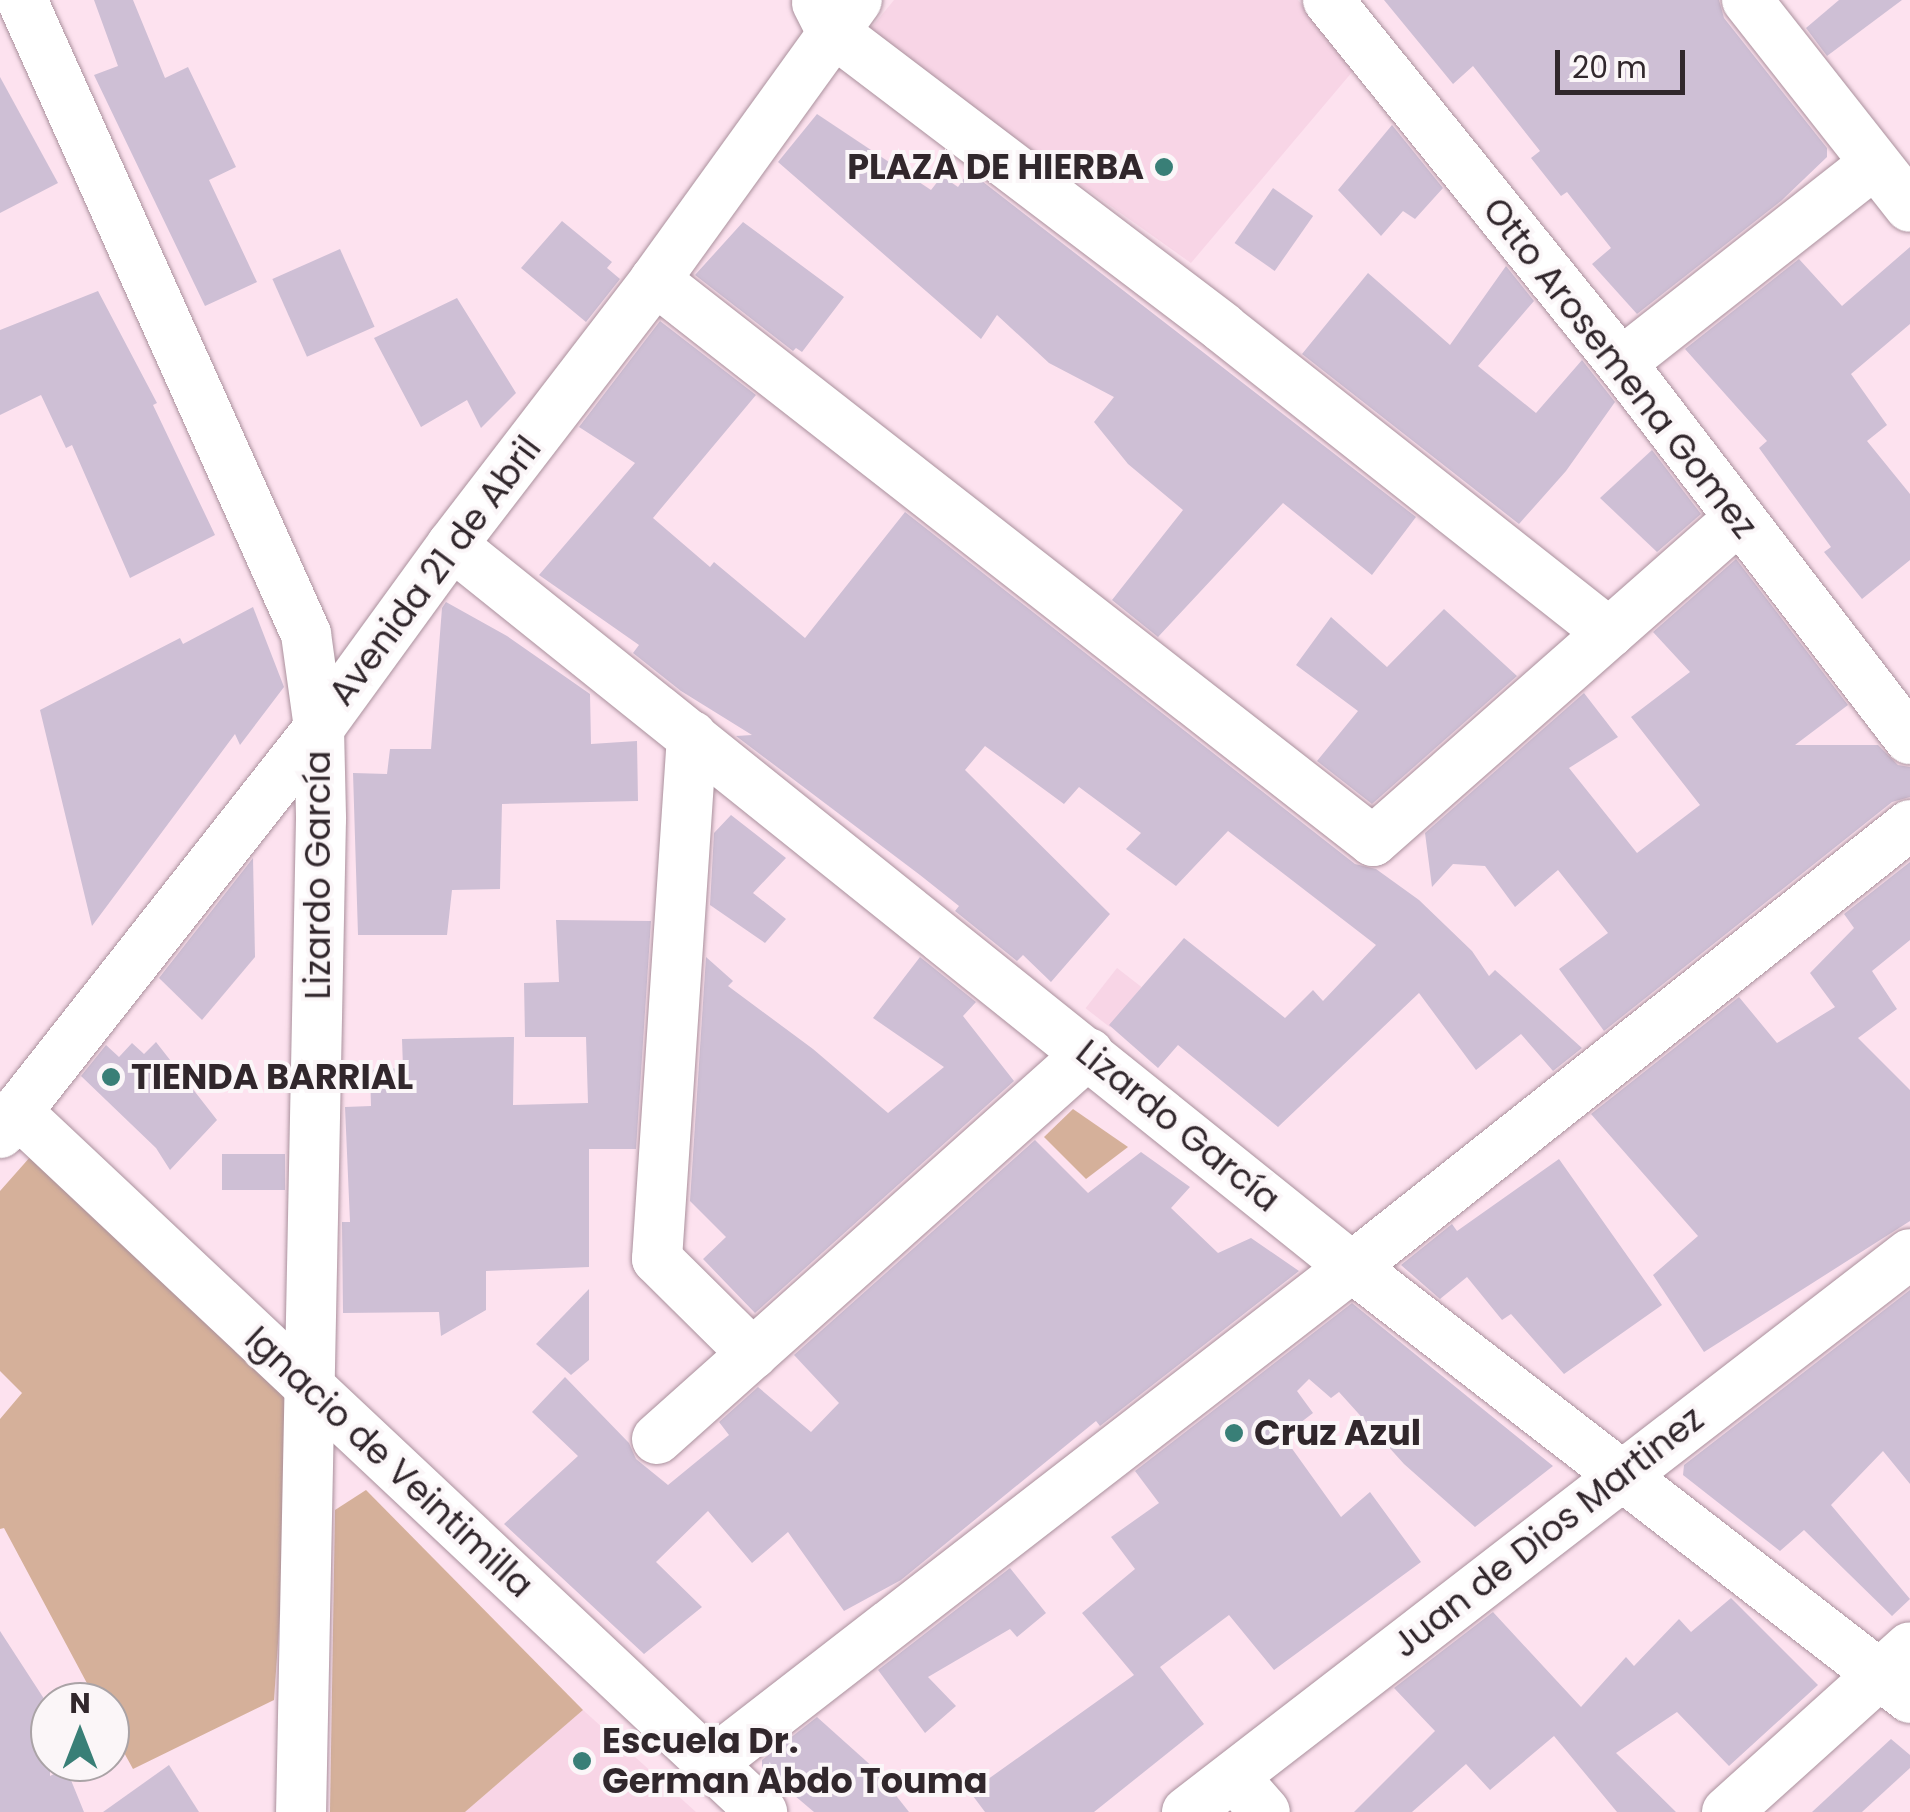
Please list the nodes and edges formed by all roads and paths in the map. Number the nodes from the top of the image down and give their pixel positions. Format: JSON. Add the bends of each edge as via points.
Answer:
{"nodes":[{"id":1,"x":22,"y":0,"type":"edge"},
{"id":2,"x":1328,"y":0,"type":"edge"},
{"id":3,"x":1747,"y":0,"type":"edge"},
{"id":4,"x":835,"y":10,"type":"edge"},
{"id":5,"x":1875,"y":163,"type":"junction"},
{"id":6,"x":1910,"y":207,"type":"edge"},
{"id":7,"x":655,"y":280,"type":"junction"},
{"id":8,"x":1620,"y":363,"type":"junction"},
{"id":9,"x":1738,"y":520,"type":"junction"},
{"id":10,"x":452,"y":544,"type":"junction"},
{"id":11,"x":1609,"y":633,"type":"junction"},
{"id":12,"x":318,"y":728,"type":"junction"},
{"id":13,"x":692,"y":736,"type":"junction"},
{"id":14,"x":1910,"y":739,"type":"edge"},
{"id":15,"x":1910,"y":825,"type":"edge"},
{"id":16,"x":1089,"y":1053,"type":"junction"},
{"id":17,"x":8,"y":1122,"type":"edge"},
{"id":18,"x":1910,"y":1254,"type":"edge"},
{"id":19,"x":1352,"y":1267,"type":"junction"},
{"id":20,"x":753,"y":1354,"type":"junction"},
{"id":21,"x":311,"y":1390,"type":"junction"},
{"id":22,"x":657,"y":1439,"type":"dead end"},
{"id":23,"x":1617,"y":1476,"type":"junction"},
{"id":24,"x":1900,"y":1673,"type":"edge"},
{"id":25,"x":710,"y":1764,"type":"junction"},
{"id":26,"x":1250,"y":1795,"type":"edge"},
{"id":27,"x":301,"y":1812,"type":"edge"},
{"id":28,"x":762,"y":1812,"type":"edge"},
{"id":29,"x":1188,"y":1812,"type":"edge"},
{"id":30,"x":1727,"y":1812,"type":"edge"}],
"edges":[{"from":1,"to":12,"type":"street","name":"Lizardo García","via":[[306,634]]},
{"from":2,"to":8,"type":"street","name":"Otto Arosemena Gomez"},
{"from":3,"to":5,"type":"street"},
{"from":4,"to":7,"type":"street","name":"Avenida 21 de Abril"},
{"from":4,"to":11,"type":"street"},
{"from":5,"to":6,"type":"street"},
{"from":5,"to":8,"type":"street"},
{"from":7,"to":10,"type":"street","name":"Avenida 21 de Abril"},
{"from":7,"to":11,"type":"street","via":[[1372,841]]},
{"from":8,"to":9,"type":"street","name":"Otto Arosemena Gomez"},
{"from":9,"to":11,"type":"street"},
{"from":9,"to":14,"type":"street","name":"Otto Arosemena Gomez"},
{"from":10,"to":12,"type":"street","name":"Avenida 21 de Abril"},
{"from":10,"to":13,"type":"street","name":"Lizardo García"},
{"from":12,"to":17,"type":"street","name":"Avenida 21 de Abril"},
{"from":12,"to":21,"type":"street","name":"Lizardo García"},
{"from":13,"to":16,"type":"street","name":"Lizardo García"},
{"from":13,"to":20,"type":"street","via":[[657,1260]]},
{"from":15,"to":19,"type":"street"},
{"from":16,"to":19,"type":"street","name":"Lizardo García"},
{"from":16,"to":20,"type":"street"},
{"from":17,"to":21,"type":"street","name":"Ignacio de Veintimilla"},
{"from":18,"to":23,"type":"street","name":"Juan de Dios Martinez"},
{"from":19,"to":23,"type":"street","name":"Lizardo García"},
{"from":19,"to":25,"type":"street"},
{"from":20,"to":22,"type":"street"},
{"from":21,"to":25,"type":"street","name":"Ignacio de Veintimilla"},
{"from":21,"to":27,"type":"street","name":"Lizardo García"},
{"from":23,"to":24,"type":"street","name":"Lizardo García"},
{"from":23,"to":26,"type":"street","name":"Juan de Dios Martinez"},
{"from":24,"to":30,"type":"street"},
{"from":25,"to":28,"type":"street","name":"Ignacio de Veintimilla"},
{"from":26,"to":29,"type":"street","name":"Juan de Dios Martinez"}]}
